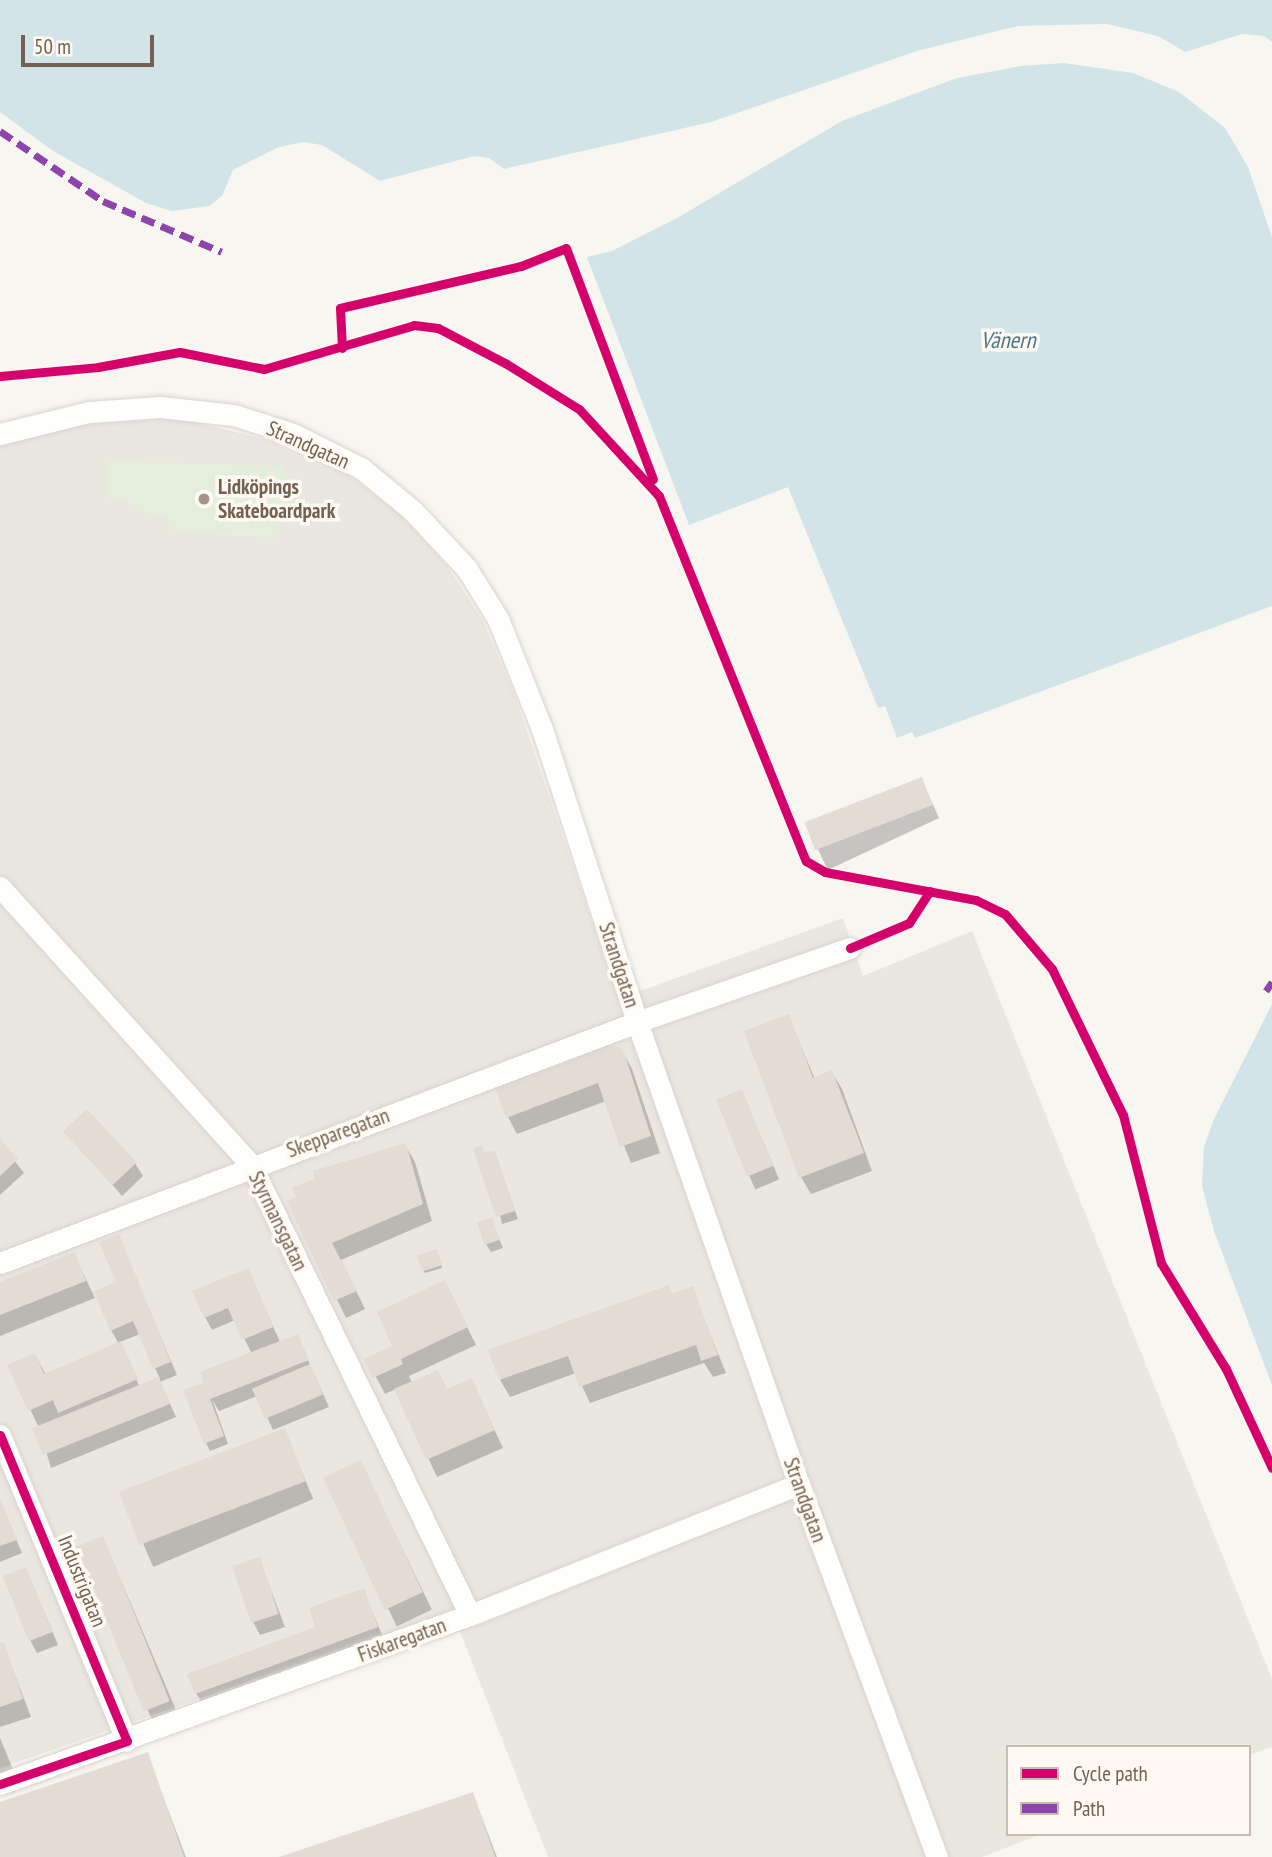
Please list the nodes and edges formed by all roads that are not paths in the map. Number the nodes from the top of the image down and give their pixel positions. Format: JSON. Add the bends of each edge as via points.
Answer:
{"nodes":[{"id":1,"x":0,"y":434,"type":"edge"},
{"id":2,"x":0,"y":887,"type":"edge"},
{"id":3,"x":850,"y":948,"type":"dead end"},
{"id":4,"x":637,"y":1021,"type":"junction"},
{"id":5,"x":251,"y":1165,"type":"junction"},
{"id":6,"x":0,"y":1263,"type":"edge"},
{"id":7,"x":0,"y":1436,"type":"edge"},
{"id":8,"x":799,"y":1484,"type":"junction"},
{"id":9,"x":470,"y":1615,"type":"junction"},
{"id":10,"x":127,"y":1741,"type":"junction"},
{"id":11,"x":0,"y":1784,"type":"edge"},
{"id":12,"x":937,"y":1857,"type":"edge"}],
"edges":[{"from":1,"to":4,"type":"street","name":"Strandgatan","via":[[113,410],[160,407],[234,415],[293,434],[361,468],[413,511],[467,569],[498,619],[542,729]]},
{"from":2,"to":5,"type":"street","name":"Styrmansgatan"},
{"from":3,"to":4,"type":"street","name":"Skepparegatan"},
{"from":4,"to":5,"type":"street","name":"Skepparegatan"},
{"from":4,"to":8,"type":"street","name":"Strandgatan"},
{"from":5,"to":6,"type":"street","name":"Skepparegatan"},
{"from":5,"to":9,"type":"street","name":"Styrmansgatan"},
{"from":7,"to":10,"type":"street","name":"Industrigatan"},
{"from":8,"to":9,"type":"street","name":"Fiskaregatan"},
{"from":8,"to":12,"type":"street","name":"Strandgatan"},
{"from":9,"to":10,"type":"street","name":"Fiskaregatan"},
{"from":10,"to":11,"type":"street","name":"Fiskaregatan"}]}
